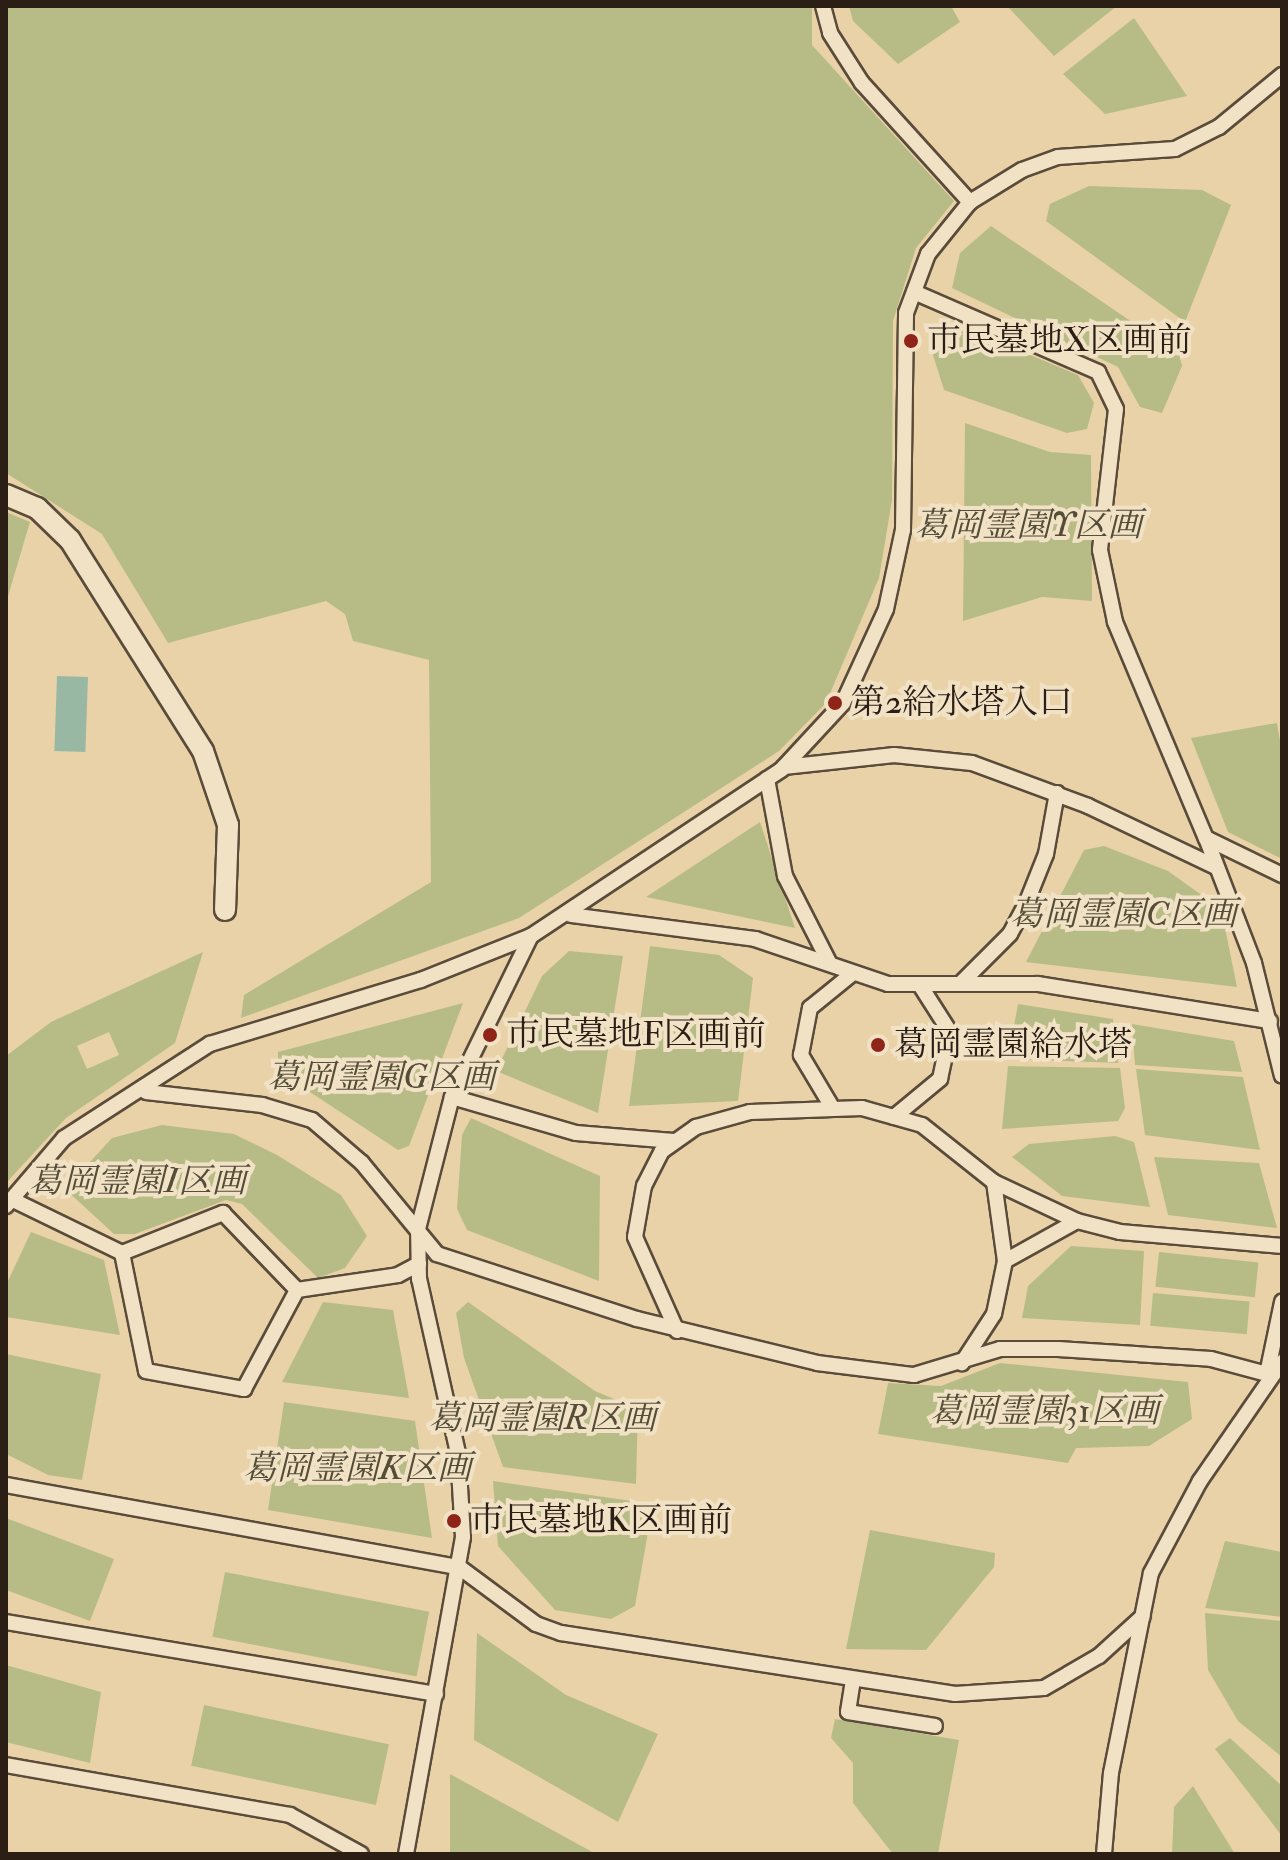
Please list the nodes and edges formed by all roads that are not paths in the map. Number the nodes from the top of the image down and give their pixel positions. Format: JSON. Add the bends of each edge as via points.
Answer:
{"nodes":[{"id":1,"x":823,"y":6,"type":"edge"},
{"id":2,"x":1282,"y":75,"type":"edge"},
{"id":3,"x":970,"y":202,"type":"junction"},
{"id":4,"x":914,"y":292,"type":"junction"},
{"id":5,"x":6,"y":495,"type":"edge"},
{"id":6,"x":784,"y":767,"type":"junction"},
{"id":7,"x":767,"y":779,"type":"junction"},
{"id":8,"x":1057,"y":793,"type":"junction"},
{"id":9,"x":1206,"y":838,"type":"junction"},
{"id":10,"x":1216,"y":867,"type":"junction"},
{"id":11,"x":1282,"y":875,"type":"edge"},
{"id":12,"x":225,"y":910,"type":"dead end"},
{"id":13,"x":571,"y":915,"type":"junction"},
{"id":14,"x":531,"y":936,"type":"junction"},
{"id":15,"x":830,"y":963,"type":"junction"},
{"id":16,"x":853,"y":973,"type":"junction"},
{"id":17,"x":961,"y":983,"type":"junction"},
{"id":18,"x":920,"y":985,"type":"junction"},
{"id":19,"x":1270,"y":1021,"type":"junction"},
{"id":20,"x":1282,"y":1076,"type":"edge"},
{"id":21,"x":146,"y":1092,"type":"junction"},
{"id":22,"x":452,"y":1097,"type":"junction"},
{"id":23,"x":832,"y":1107,"type":"junction"},
{"id":24,"x":894,"y":1117,"type":"junction"},
{"id":25,"x":674,"y":1141,"type":"junction"},
{"id":26,"x":994,"y":1182,"type":"junction"},
{"id":27,"x":8,"y":1202,"type":"edge"},
{"id":28,"x":1077,"y":1221,"type":"junction"},
{"id":29,"x":418,"y":1229,"type":"junction"},
{"id":30,"x":1282,"y":1246,"type":"edge"},
{"id":31,"x":122,"y":1253,"type":"junction"},
{"id":32,"x":1005,"y":1261,"type":"junction"},
{"id":33,"x":419,"y":1264,"type":"junction"},
{"id":34,"x":297,"y":1290,"type":"junction"},
{"id":35,"x":1282,"y":1302,"type":"edge"},
{"id":36,"x":677,"y":1331,"type":"junction"},
{"id":37,"x":1282,"y":1362,"type":"edge"},
{"id":38,"x":962,"y":1363,"type":"junction"},
{"id":39,"x":1267,"y":1374,"type":"junction"},
{"id":40,"x":6,"y":1485,"type":"edge"},
{"id":41,"x":459,"y":1567,"type":"junction"},
{"id":42,"x":1143,"y":1616,"type":"junction"},
{"id":43,"x":6,"y":1622,"type":"edge"},
{"id":44,"x":853,"y":1680,"type":"junction"},
{"id":45,"x":436,"y":1694,"type":"junction"},
{"id":46,"x":935,"y":1726,"type":"dead end"},
{"id":47,"x":6,"y":1765,"type":"edge"},
{"id":48,"x":361,"y":1854,"type":"edge"},
{"id":49,"x":406,"y":1854,"type":"edge"},
{"id":50,"x":1104,"y":1854,"type":"edge"}],
"edges":[{"from":1,"to":3,"type":"street","via":[[830,33],[862,83]]},
{"from":2,"to":3,"type":"street","via":[[1219,127],[1175,149],[1058,157]]},
{"from":3,"to":4,"type":"street","via":[[928,254]]},
{"from":4,"to":6,"type":"street","via":[[906,313],[903,530],[886,609],[843,703]]},
{"from":4,"to":9,"type":"street","via":[[1098,372],[1116,409],[1100,550],[1115,622]]},
{"from":5,"to":12,"type":"street","via":[[37,508],[70,540],[203,751],[228,825]]},
{"from":6,"to":7,"type":"street"},
{"from":6,"to":8,"type":"street","via":[[939,757]]},
{"from":7,"to":13,"type":"street"},
{"from":7,"to":15,"type":"street","via":[[785,876]]},
{"from":8,"to":10,"type":"street"},
{"from":8,"to":17,"type":"street","via":[[1046,854],[1026,904],[1010,934]]},
{"from":9,"to":10,"type":"street"},
{"from":9,"to":11,"type":"street"},
{"from":10,"to":19,"type":"street"},
{"from":13,"to":14,"type":"street"},
{"from":13,"to":15,"type":"street","via":[[721,932]]},
{"from":14,"to":21,"type":"street","via":[[421,980],[210,1044]]},
{"from":14,"to":22,"type":"street"},
{"from":15,"to":16,"type":"street"},
{"from":16,"to":18,"type":"street"},
{"from":16,"to":23,"type":"street","via":[[810,1008],[801,1055]]},
{"from":17,"to":18,"type":"street"},
{"from":17,"to":19,"type":"street","via":[[1098,991]]},
{"from":18,"to":24,"type":"street","via":[[950,1032],[948,1044],[940,1079]]},
{"from":19,"to":20,"type":"street"},
{"from":21,"to":27,"type":"street","via":[[110,1105],[64,1138]]},
{"from":21,"to":29,"type":"street","via":[[262,1105],[312,1120],[362,1163]]},
{"from":22,"to":25,"type":"street","via":[[576,1133]]},
{"from":22,"to":29,"type":"street"},
{"from":23,"to":24,"type":"street"},
{"from":23,"to":25,"type":"street","via":[[750,1112]]},
{"from":24,"to":26,"type":"street","via":[[963,1151]]},
{"from":25,"to":36,"type":"street","via":[[644,1186],[635,1237]]},
{"from":26,"to":28,"type":"street"},
{"from":26,"to":32,"type":"street"},
{"from":27,"to":31,"type":"street"},
{"from":28,"to":30,"type":"street"},
{"from":28,"to":32,"type":"street"},
{"from":29,"to":33,"type":"street"},
{"from":29,"to":36,"type":"street","via":[[437,1254]]},
{"from":31,"to":34,"type":"street","via":[[223,1213]]},
{"from":31,"to":34,"type":"street","via":[[146,1371],[244,1389]]},
{"from":32,"to":38,"type":"street","via":[[994,1314]]},
{"from":33,"to":34,"type":"street","via":[[398,1275]]},
{"from":33,"to":41,"type":"street","via":[[458,1453]]},
{"from":35,"to":39,"type":"street"},
{"from":36,"to":38,"type":"street","via":[[817,1363],[914,1375]]},
{"from":37,"to":39,"type":"street"},
{"from":38,"to":39,"type":"street","via":[[1000,1349],[1058,1349],[1211,1359]]},
{"from":39,"to":42,"type":"street","via":[[1172,1532],[1151,1573]]},
{"from":40,"to":41,"type":"street"},
{"from":41,"to":44,"type":"street","via":[[536,1624],[561,1633]]},
{"from":41,"to":45,"type":"street"},
{"from":42,"to":44,"type":"street","via":[[1067,1677],[1020,1695]]},
{"from":42,"to":50,"type":"street","via":[[1113,1758]]},
{"from":43,"to":45,"type":"street"},
{"from":44,"to":46,"type":"street","via":[[848,1712]]},
{"from":45,"to":49,"type":"street"},
{"from":47,"to":48,"type":"street","via":[[290,1815]]}]}
